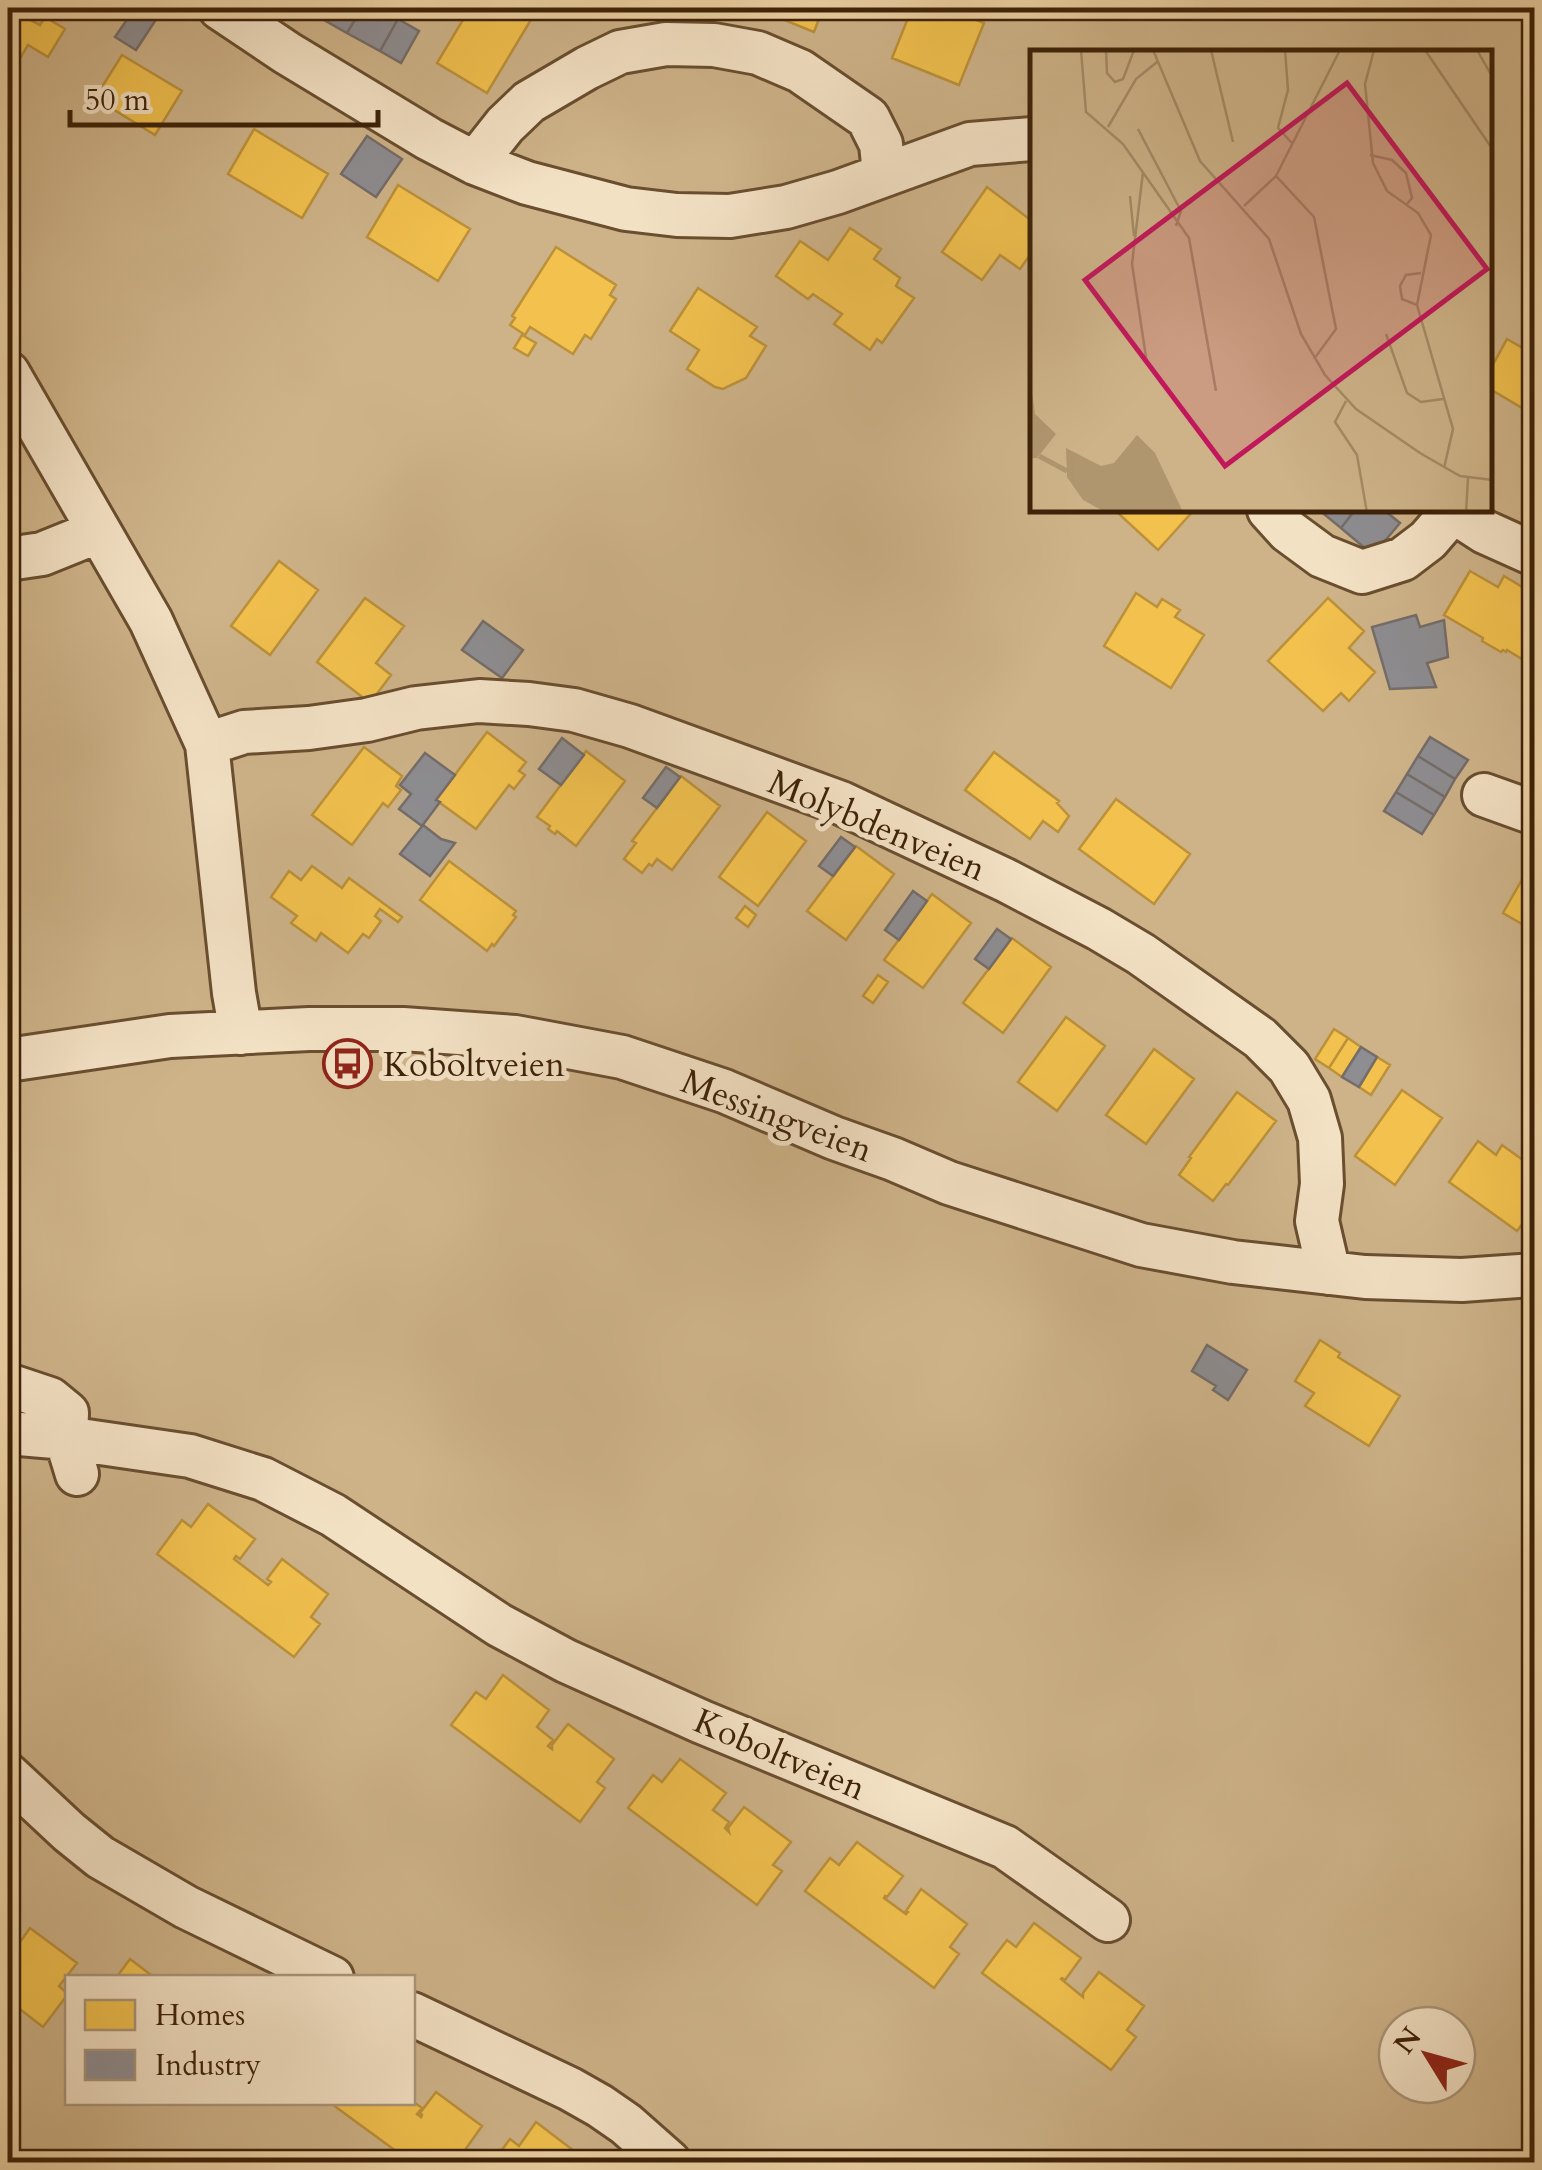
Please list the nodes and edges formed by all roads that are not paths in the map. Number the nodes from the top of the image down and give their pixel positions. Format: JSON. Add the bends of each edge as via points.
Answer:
{"nodes":[{"id":1,"x":220,"y":8,"type":"edge"},
{"id":2,"x":1030,"y":138,"type":"edge"},
{"id":3,"x":475,"y":163,"type":"junction"},
{"id":4,"x":884,"y":174,"type":"junction"},
{"id":5,"x":8,"y":373,"type":"edge"},
{"id":6,"x":1271,"y":512,"type":"edge"},
{"id":7,"x":1451,"y":512,"type":"edge"},
{"id":8,"x":1454,"y":512,"type":"edge"},
{"id":9,"x":98,"y":531,"type":"junction"},
{"id":10,"x":1534,"y":554,"type":"edge"},
{"id":11,"x":8,"y":559,"type":"edge"},
{"id":12,"x":207,"y":744,"type":"junction"},
{"id":13,"x":1484,"y":795,"type":"dead end"},
{"id":14,"x":1534,"y":813,"type":"edge"},
{"id":15,"x":241,"y":1033,"type":"junction"},
{"id":16,"x":8,"y":1060,"type":"edge"},
{"id":17,"x":1329,"y":1273,"type":"junction"},
{"id":18,"x":1534,"y":1276,"type":"edge"},
{"id":19,"x":8,"y":1385,"type":"edge"},
{"id":20,"x":72,"y":1430,"type":"junction"},
{"id":21,"x":8,"y":1433,"type":"edge"},
{"id":22,"x":8,"y":1775,"type":"edge"},
{"id":23,"x":1108,"y":1920,"type":"dead end"},
{"id":24,"x":326,"y":1975,"type":"edge"},
{"id":25,"x":415,"y":2015,"type":"edge"},
{"id":26,"x":670,"y":2162,"type":"edge"}],
"edges":[{"from":1,"to":3,"type":"street"},
{"from":2,"to":4,"type":"street","via":[[970,144]]},
{"from":3,"to":4,"type":"street","via":[[572,196],[676,216],[786,207]]},
{"from":3,"to":4,"type":"street","via":[[529,102],[587,68],[620,52],[714,45],[758,53],[800,72],[868,118],[881,144]]},
{"from":5,"to":9,"type":"street"},
{"from":6,"to":7,"type":"street","via":[[1322,556],[1362,572],[1404,559]]},
{"from":8,"to":10,"type":"street"},
{"from":9,"to":11,"type":"street","via":[[42,554]]},
{"from":9,"to":12,"type":"street","via":[[150,620]]},
{"from":12,"to":15,"type":"street"},
{"from":12,"to":17,"type":"street","name":"Molybdenveien","via":[[244,732],[479,701],[574,710],[858,811],[1005,880],[1141,954],[1260,1038],[1289,1067],[1309,1100],[1320,1138],[1318,1221]]},
{"from":13,"to":14,"type":"street"},
{"from":15,"to":16,"type":"street","name":"Messingveien","via":[[170,1036]]},
{"from":15,"to":17,"type":"street","name":"Messingveien","via":[[402,1029],[514,1037],[622,1058],[724,1091],[949,1183],[1141,1244]]},
{"from":17,"to":18,"type":"street","name":"Messingveien","via":[[1462,1280]]},
{"from":19,"to":20,"type":"street","name":"Koboltveien","via":[[50,1399]]},
{"from":20,"to":21,"type":"street","name":"Koboltveien"},
{"from":20,"to":23,"type":"street","name":"Koboltveien","via":[[263,1479],[333,1514],[459,1600],[566,1661],[1005,1847]]},
{"from":22,"to":24,"type":"street","via":[[100,1857]]},
{"from":25,"to":26,"type":"street","via":[[570,2088]]}]}
